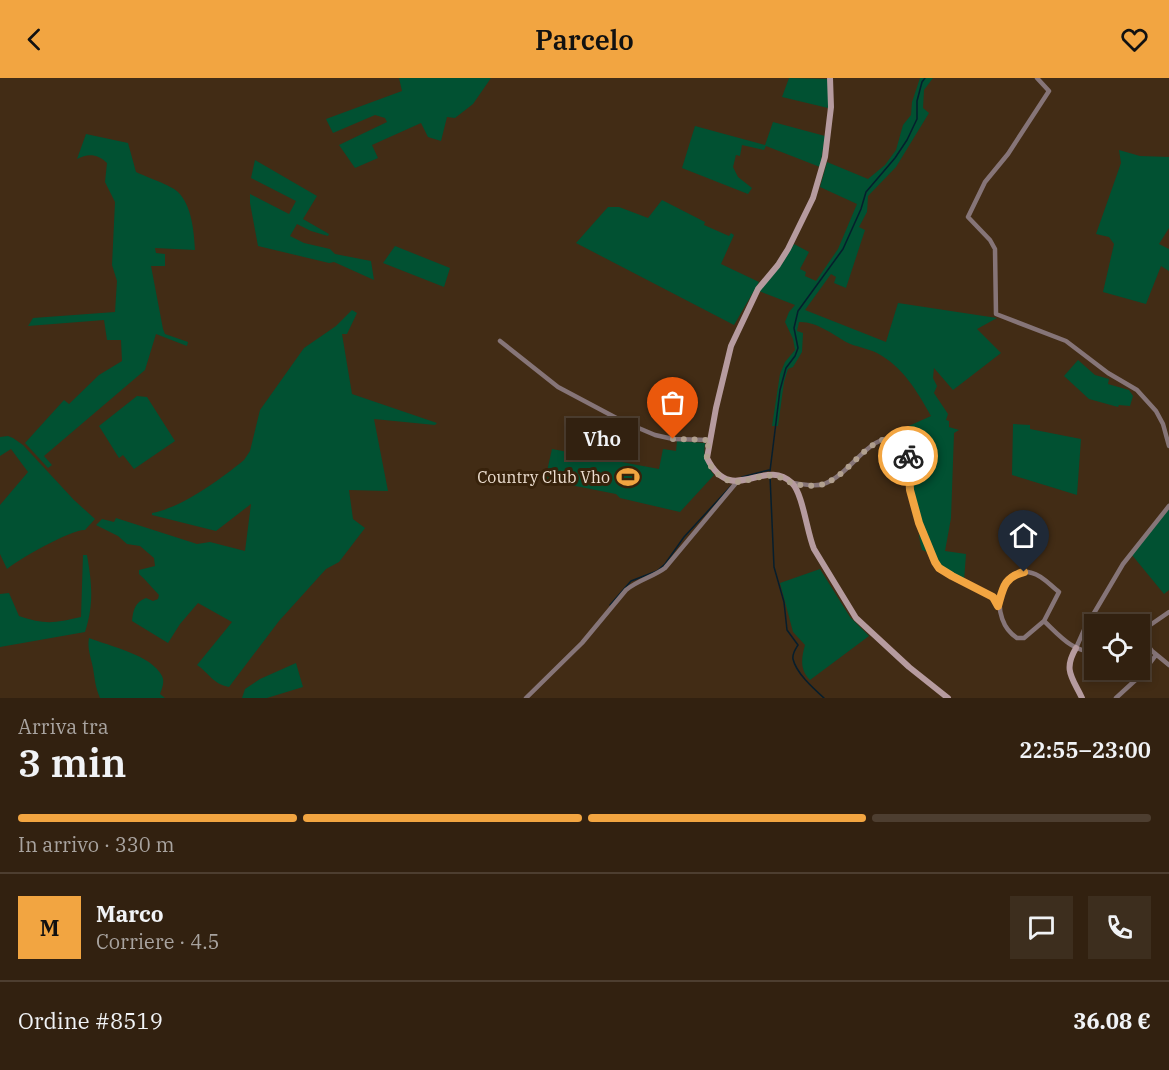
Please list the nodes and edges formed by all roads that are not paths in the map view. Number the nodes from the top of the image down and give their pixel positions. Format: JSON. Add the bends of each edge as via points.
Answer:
{"nodes":[{"id":1,"x":830,"y":78,"type":"edge"},
{"id":2,"x":1037,"y":78,"type":"edge"},
{"id":3,"x":500,"y":341,"type":"dead end"},
{"id":4,"x":710,"y":440,"type":"junction"},
{"id":5,"x":1169,"y":446,"type":"edge"},
{"id":6,"x":736,"y":483,"type":"junction"},
{"id":7,"x":792,"y":483,"type":"junction"},
{"id":8,"x":1169,"y":506,"type":"edge"},
{"id":9,"x":998,"y":606,"type":"junction"},
{"id":10,"x":1169,"y":612,"type":"edge"},
{"id":11,"x":1044,"y":621,"type":"junction"},
{"id":12,"x":1150,"y":626,"type":"edge"},
{"id":13,"x":1150,"y":647,"type":"edge"},
{"id":14,"x":1076,"y":648,"type":"junction"},
{"id":15,"x":1084,"y":650,"type":"edge"},
{"id":16,"x":1156,"y":655,"type":"junction"},
{"id":17,"x":1169,"y":665,"type":"edge"},
{"id":18,"x":526,"y":698,"type":"edge"},
{"id":19,"x":948,"y":698,"type":"edge"},
{"id":20,"x":1082,"y":698,"type":"edge"},
{"id":21,"x":1116,"y":698,"type":"edge"}],
"edges":[{"from":1,"to":4,"type":"street","via":[[825,157],[813,198],[794,239],[758,289],[731,346]]},
{"from":2,"to":5,"type":"street","via":[[1049,91],[985,182],[968,218],[995,249],[996,314],[1066,341],[1137,390],[1156,411]]},
{"from":3,"to":4,"type":"street","via":[[558,387],[622,421],[673,439]]},
{"from":4,"to":6,"type":"street","via":[[707,458],[711,465]]},
{"from":6,"to":7,"type":"street","via":[[770,476]]},
{"from":6,"to":18,"type":"street","via":[[665,568],[626,590],[582,643]]},
{"from":7,"to":9,"type":"street","via":[[823,484],[880,439],[902,438],[908,448],[910,490],[935,562],[952,576],[993,597]]},
{"from":7,"to":19,"type":"street","via":[[814,549],[856,618]]},
{"from":8,"to":14,"type":"street","via":[[1123,564]]},
{"from":9,"to":11,"type":"street","via":[[1007,630],[1017,638],[1024,638]]},
{"from":9,"to":11,"type":"street","via":[[1006,582],[1014,574],[1035,573],[1059,592]]},
{"from":10,"to":12,"type":"street"},
{"from":11,"to":14,"type":"street"},
{"from":13,"to":16,"type":"street"},
{"from":14,"to":15,"type":"street"},
{"from":14,"to":20,"type":"street","via":[[1068,668]]},
{"from":16,"to":17,"type":"street"},
{"from":16,"to":21,"type":"street"}]}
